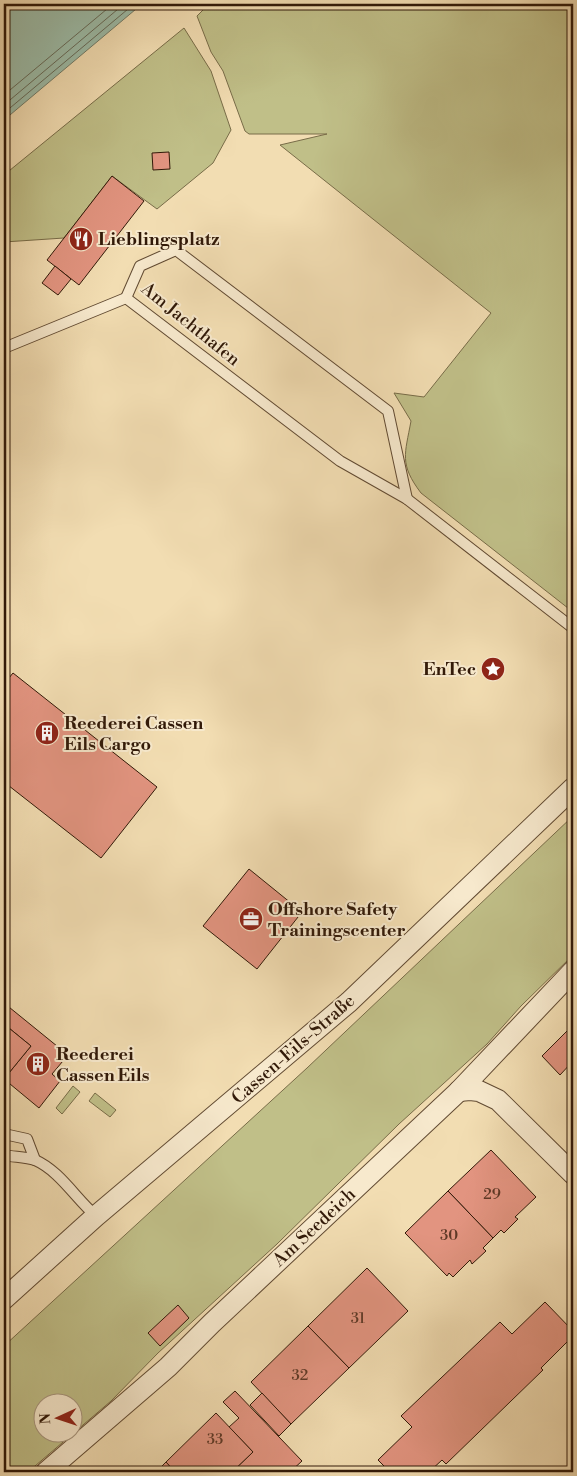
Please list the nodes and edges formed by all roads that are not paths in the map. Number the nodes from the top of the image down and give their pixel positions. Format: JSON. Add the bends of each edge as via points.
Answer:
{"nodes":[{"id":1,"x":126,"y":298,"type":"junction"},
{"id":2,"x":4,"y":348,"type":"edge"},
{"id":3,"x":407,"y":499,"type":"junction"},
{"id":4,"x":573,"y":628,"type":"edge"},
{"id":5,"x":573,"y":788,"type":"edge"},
{"id":6,"x":573,"y":971,"type":"edge"},
{"id":7,"x":459,"y":1091,"type":"junction"},
{"id":8,"x":4,"y":1134,"type":"edge"},
{"id":9,"x":4,"y":1155,"type":"edge"},
{"id":10,"x":35,"y":1160,"type":"junction"},
{"id":11,"x":573,"y":1174,"type":"edge"},
{"id":12,"x":96,"y":1216,"type":"junction"},
{"id":13,"x":4,"y":1299,"type":"edge"},
{"id":14,"x":46,"y":1472,"type":"edge"}],
"edges":[{"from":1,"to":2,"type":"lane"},
{"from":1,"to":3,"type":"lane","name":"Am Jachthafen","via":[[340,461]]},
{"from":1,"to":3,"type":"lane","name":"Am Jachthafen","via":[[140,266],[176,250],[388,411]]},
{"from":3,"to":4,"type":"lane"},
{"from":5,"to":12,"type":"street","name":"Cassen-Eils-Straße","via":[[349,1002]]},
{"from":6,"to":7,"type":"street","name":"Am Seedeich"},
{"from":7,"to":11,"type":"street","via":[[470,1090],[498,1100]]},
{"from":7,"to":14,"type":"street","name":"Am Seedeich","via":[[168,1367]]},
{"from":8,"to":10,"type":"lane","via":[[27,1140]]},
{"from":9,"to":10,"type":"lane"},
{"from":10,"to":12,"type":"lane","via":[[64,1181]]},
{"from":12,"to":13,"type":"street","name":"Cassen-Eils-Straße"}]}
